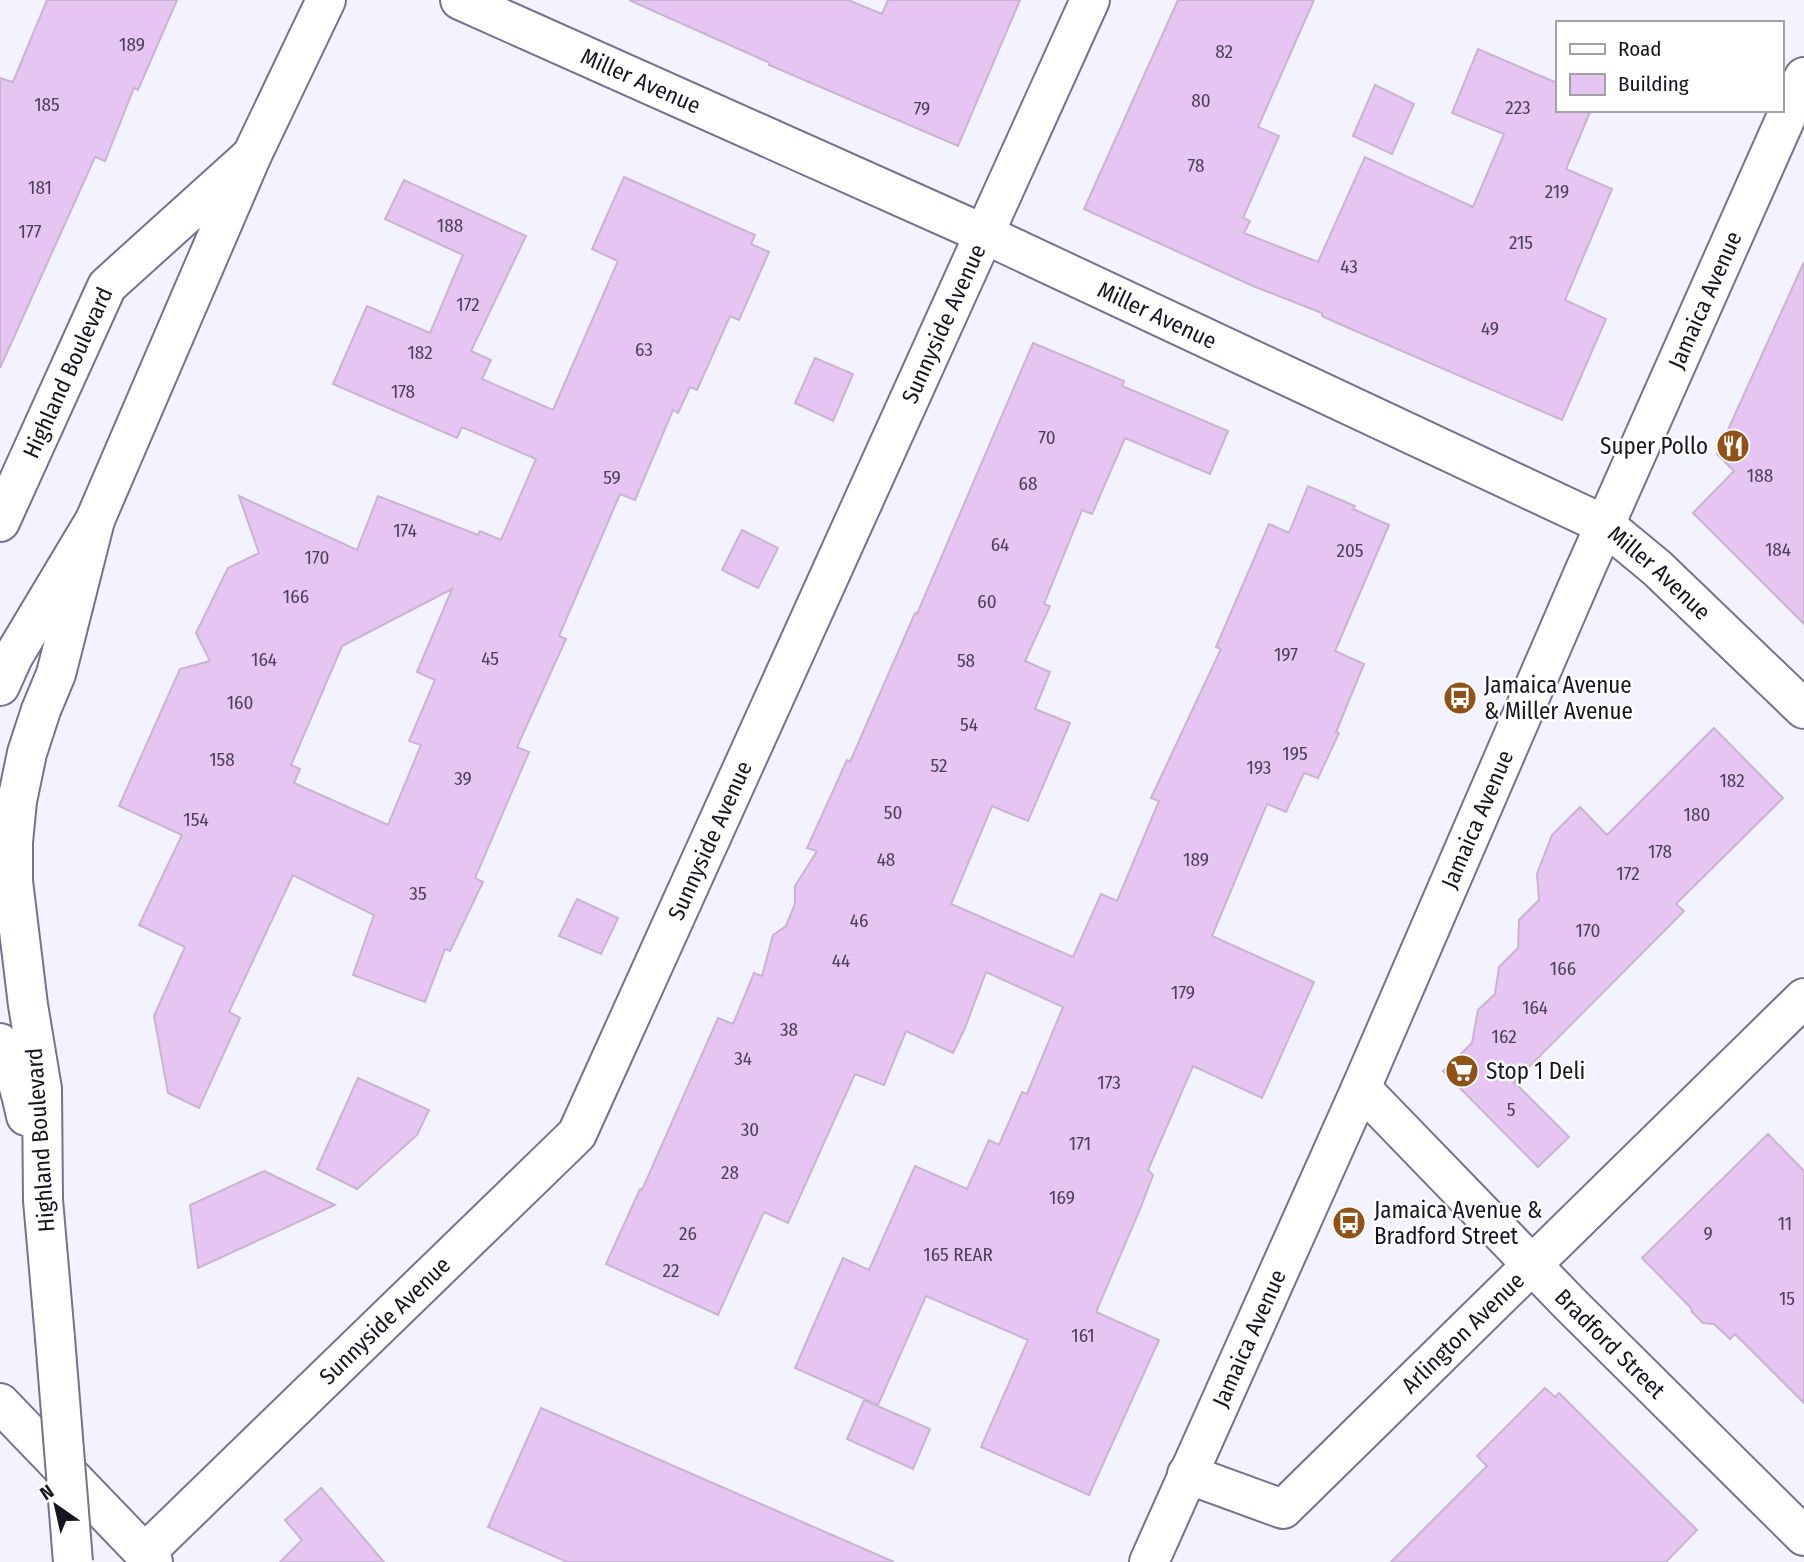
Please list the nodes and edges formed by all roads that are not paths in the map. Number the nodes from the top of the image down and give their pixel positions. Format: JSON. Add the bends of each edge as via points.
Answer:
{"nodes":[{"id":1,"x":327,"y":0,"type":"edge"},
{"id":2,"x":460,"y":0,"type":"edge"},
{"id":3,"x":1090,"y":0,"type":"edge"},
{"id":4,"x":1804,"y":77,"type":"edge"},
{"id":5,"x":252,"y":155,"type":"junction"},
{"id":6,"x":984,"y":234,"type":"junction"},
{"id":7,"x":95,"y":520,"type":"junction"},
{"id":8,"x":0,"y":522,"type":"edge"},
{"id":9,"x":1605,"y":525,"type":"junction"},
{"id":10,"x":0,"y":686,"type":"edge"},
{"id":11,"x":1804,"y":709,"type":"edge"},
{"id":12,"x":1804,"y":998,"type":"edge"},
{"id":13,"x":0,"y":1043,"type":"edge"},
{"id":14,"x":1361,"y":1088,"type":"junction"},
{"id":15,"x":43,"y":1200,"type":"junction"},
{"id":16,"x":1532,"y":1266,"type":"junction"},
{"id":17,"x":0,"y":1403,"type":"edge"},
{"id":18,"x":1187,"y":1474,"type":"junction"},
{"id":19,"x":1804,"y":1536,"type":"edge"},
{"id":20,"x":149,"y":1558,"type":"edge"},
{"id":21,"x":73,"y":1562,"type":"edge"},
{"id":22,"x":1149,"y":1562,"type":"edge"}],
"edges":[{"from":1,"to":5,"type":"street","name":"Highland Boulevard"},
{"from":2,"to":6,"type":"street","name":"Miller Avenue"},
{"from":3,"to":6,"type":"street","name":"Sunnyside Avenue"},
{"from":4,"to":9,"type":"street","name":"Jamaica Avenue"},
{"from":5,"to":7,"type":"street","name":"Highland Boulevard"},
{"from":5,"to":8,"type":"street","name":"Highland Boulevard","via":[[107,286]]},
{"from":6,"to":9,"type":"street","name":"Miller Avenue"},
{"from":6,"to":20,"type":"street","name":"Sunnyside Avenue","via":[[577,1134]]},
{"from":7,"to":10,"type":"street","name":"Highland Boulevard"},
{"from":7,"to":15,"type":"street","name":"Highland Boulevard","via":[[56,674],[27,753],[16,801],[15,895],[42,1089]]},
{"from":9,"to":11,"type":"street","name":"Miller Avenue","via":[[1657,568]]},
{"from":9,"to":14,"type":"street","name":"Jamaica Avenue"},
{"from":12,"to":16,"type":"street","name":"Arlington Avenue"},
{"from":13,"to":15,"type":"street","via":[[22,1096]]},
{"from":14,"to":16,"type":"street","name":"Bradford Street"},
{"from":14,"to":18,"type":"street","name":"Jamaica Avenue"},
{"from":15,"to":21,"type":"street","name":"Highland Boulevard","bridge":true},
{"from":16,"to":18,"type":"street","name":"Arlington Avenue","via":[[1283,1509]]},
{"from":16,"to":19,"type":"street","name":"Bradford Street"},
{"from":17,"to":20,"type":"street"},
{"from":18,"to":22,"type":"street","name":"Jamaica Avenue"}]}
